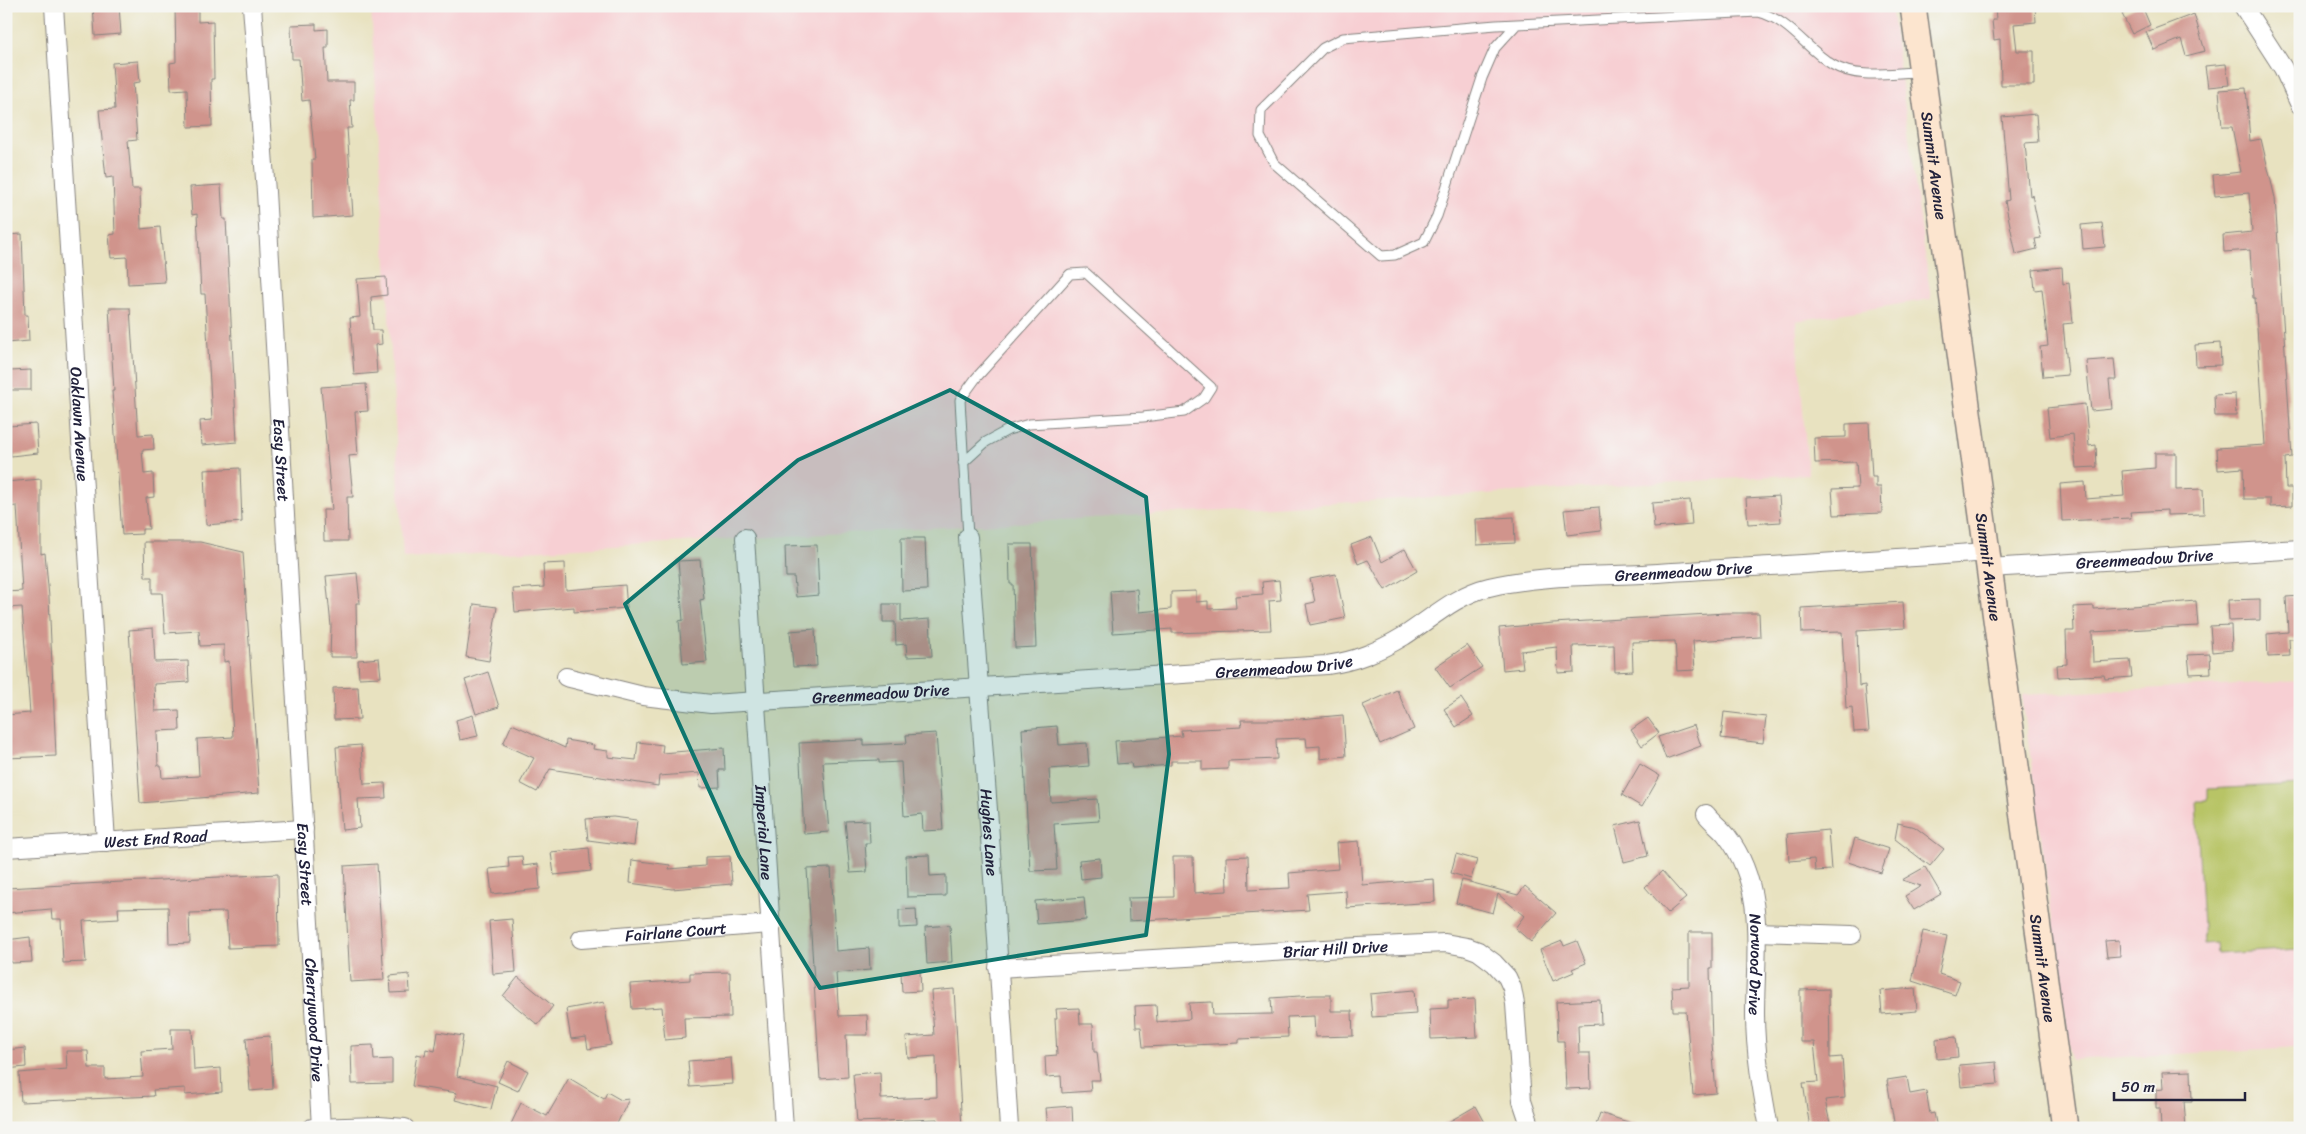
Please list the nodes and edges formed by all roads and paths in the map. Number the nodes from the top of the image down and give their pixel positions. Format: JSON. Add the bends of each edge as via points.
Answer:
{"nodes":[{"id":1,"x":54,"y":6,"type":"edge"},
{"id":2,"x":252,"y":6,"type":"edge"},
{"id":3,"x":1913,"y":6,"type":"edge"},
{"id":4,"x":2243,"y":6,"type":"edge"},
{"id":5,"x":1517,"y":24,"type":"junction"},
{"id":6,"x":1922,"y":72,"type":"junction"},
{"id":7,"x":2300,"y":105,"type":"edge"},
{"id":8,"x":963,"y":462,"type":"junction"},
{"id":9,"x":968,"y":537,"type":"joint"},
{"id":10,"x":745,"y":538,"type":"dead end"},
{"id":11,"x":2300,"y":549,"type":"edge"},
{"id":12,"x":1988,"y":560,"type":"junction"},
{"id":13,"x":566,"y":677,"type":"dead end"},
{"id":14,"x":980,"y":687,"type":"junction"},
{"id":15,"x":756,"y":700,"type":"junction"},
{"id":16,"x":1706,"y":814,"type":"dead end"},
{"id":17,"x":304,"y":830,"type":"junction"},
{"id":18,"x":106,"y":842,"type":"junction"},
{"id":19,"x":6,"y":848,"type":"edge"},
{"id":20,"x":309,"y":914,"type":"joint"},
{"id":21,"x":771,"y":924,"type":"junction"},
{"id":22,"x":1757,"y":932,"type":"junction"},
{"id":23,"x":1852,"y":935,"type":"dead end"},
{"id":24,"x":580,"y":939,"type":"dead end"},
{"id":25,"x":998,"y":968,"type":"junction"},
{"id":26,"x":322,"y":1127,"type":"edge"},
{"id":27,"x":312,"y":1128,"type":"edge"},
{"id":28,"x":405,"y":1128,"type":"edge"},
{"id":29,"x":784,"y":1128,"type":"edge"},
{"id":30,"x":1009,"y":1128,"type":"edge"},
{"id":31,"x":1531,"y":1128,"type":"edge"},
{"id":32,"x":1768,"y":1128,"type":"edge"},
{"id":33,"x":2065,"y":1128,"type":"edge"}],
"edges":[{"from":1,"to":18,"type":"street","name":"Oaklawn Avenue"},
{"from":2,"to":17,"type":"street","name":"Easy Street"},
{"from":3,"to":6,"type":"main road","name":"Summit Avenue"},
{"from":4,"to":7,"type":"street","via":[[2283,68]]},
{"from":5,"to":5,"type":"lane","via":[[1343,38],[1323,48],[1261,110],[1260,136],[1274,163],[1381,256],[1410,250],[1424,242],[1437,216],[1482,78],[1495,48]]},
{"from":5,"to":6,"type":"lane","via":[[1758,12],[1774,16],[1833,65],[1853,73]]},
{"from":6,"to":12,"type":"main road","name":"Summit Avenue"},
{"from":8,"to":8,"type":"lane","via":[[986,442],[1022,426],[1184,412],[1204,398],[1211,387],[1086,273],[1075,272],[976,378],[960,400]]},
{"from":8,"to":9,"type":"lane"},
{"from":9,"to":14,"type":"street","name":"Hughes Lane"},
{"from":10,"to":15,"type":"street","name":"Imperial Lane"},
{"from":11,"to":12,"type":"street","name":"Greenmeadow Drive"},
{"from":12,"to":14,"type":"street","name":"Greenmeadow Drive","via":[[1884,560],[1510,583],[1463,597],[1441,608],[1386,647],[1346,662]]},
{"from":12,"to":33,"type":"main road","name":"Summit Avenue"},
{"from":13,"to":15,"type":"street","name":"Greenmeadow Drive","via":[[642,696],[691,704]]},
{"from":14,"to":15,"type":"street","name":"Greenmeadow Drive"},
{"from":14,"to":25,"type":"street","name":"Hughes Lane"},
{"from":15,"to":21,"type":"street","name":"Imperial Lane"},
{"from":16,"to":22,"type":"street","name":"Norwood Drive","via":[[1726,836],[1750,879]]},
{"from":17,"to":18,"type":"street","name":"West End Road"},
{"from":17,"to":20,"type":"street","name":"Easy Street"},
{"from":18,"to":19,"type":"street","name":"West End Road"},
{"from":20,"to":26,"type":"street","name":"Cherrywood Drive"},
{"from":21,"to":24,"type":"street","name":"Fairlane Court"},
{"from":21,"to":29,"type":"street","name":"Imperial Lane"},
{"from":22,"to":23,"type":"street"},
{"from":22,"to":32,"type":"street","name":"Norwood Drive","via":[[1756,1051]]},
{"from":25,"to":30,"type":"street","name":"Hughes Lane"},
{"from":25,"to":31,"type":"street","name":"Briar Hill Drive","via":[[1359,947],[1444,944],[1468,947],[1494,963],[1512,988],[1522,1101]]},
{"from":26,"to":27,"type":"street"},
{"from":26,"to":28,"type":"street"}]}
